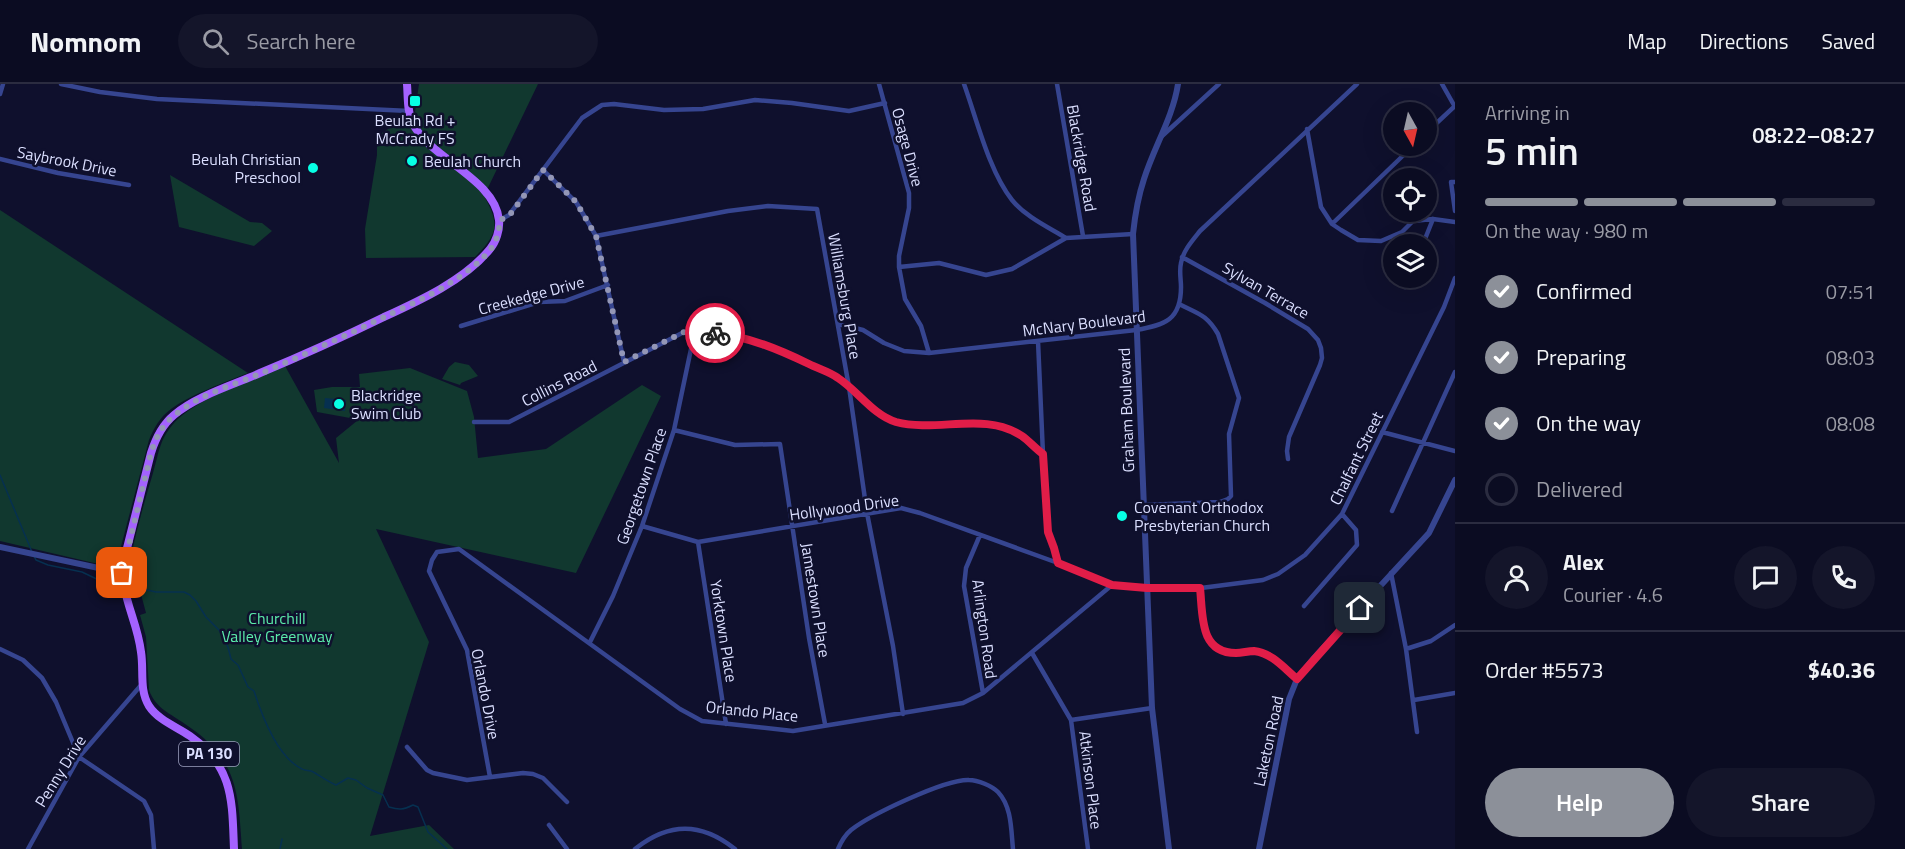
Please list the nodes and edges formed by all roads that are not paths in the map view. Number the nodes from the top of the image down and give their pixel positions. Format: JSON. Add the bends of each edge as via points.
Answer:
{"nodes":[{"id":1,"x":3,"y":84,"type":"edge"},
{"id":2,"x":61,"y":84,"type":"edge"},
{"id":3,"x":407,"y":84,"type":"edge"},
{"id":4,"x":414,"y":84,"type":"edge"},
{"id":5,"x":879,"y":84,"type":"edge"},
{"id":6,"x":964,"y":84,"type":"edge"},
{"id":7,"x":1057,"y":84,"type":"edge"},
{"id":8,"x":1178,"y":84,"type":"edge"},
{"id":9,"x":1219,"y":84,"type":"edge"},
{"id":10,"x":1357,"y":84,"type":"edge"},
{"id":11,"x":1442,"y":84,"type":"edge"},
{"id":12,"x":0,"y":94,"type":"edge"},
{"id":13,"x":408,"y":94,"type":"junction"},
{"id":14,"x":885,"y":103,"type":"junction"},
{"id":15,"x":1455,"y":106,"type":"edge"},
{"id":16,"x":409,"y":111,"type":"junction"},
{"id":17,"x":1437,"y":123,"type":"edge"},
{"id":18,"x":1307,"y":129,"type":"junction"},
{"id":19,"x":1160,"y":138,"type":"junction"},
{"id":20,"x":1403,"y":156,"type":"edge"},
{"id":21,"x":0,"y":159,"type":"edge"},
{"id":22,"x":543,"y":170,"type":"junction"},
{"id":23,"x":1453,"y":182,"type":"edge"},
{"id":24,"x":129,"y":185,"type":"dead end"},
{"id":25,"x":1455,"y":211,"type":"edge"},
{"id":26,"x":500,"y":220,"type":"junction"},
{"id":27,"x":1437,"y":220,"type":"edge"},
{"id":28,"x":1412,"y":222,"type":"edge"},
{"id":29,"x":1455,"y":222,"type":"edge"},
{"id":30,"x":1332,"y":224,"type":"junction"},
{"id":31,"x":1133,"y":234,"type":"junction"},
{"id":32,"x":596,"y":236,"type":"junction"},
{"id":33,"x":1083,"y":236,"type":"junction"},
{"id":34,"x":1066,"y":238,"type":"junction"},
{"id":35,"x":1182,"y":257,"type":"junction"},
{"id":36,"x":899,"y":267,"type":"junction"},
{"id":37,"x":1455,"y":278,"type":"edge"},
{"id":38,"x":608,"y":285,"type":"junction"},
{"id":39,"x":1181,"y":305,"type":"junction"},
{"id":40,"x":837,"y":324,"type":"junction"},
{"id":41,"x":461,"y":326,"type":"dead end"},
{"id":42,"x":695,"y":330,"type":"junction"},
{"id":43,"x":1136,"y":330,"type":"junction"},
{"id":44,"x":1038,"y":341,"type":"junction"},
{"id":45,"x":929,"y":353,"type":"junction"},
{"id":46,"x":624,"y":362,"type":"junction"},
{"id":47,"x":1455,"y":372,"type":"edge"},
{"id":48,"x":849,"y":387,"type":"junction"},
{"id":49,"x":474,"y":422,"type":"dead end"},
{"id":50,"x":674,"y":430,"type":"junction"},
{"id":51,"x":1382,"y":432,"type":"junction"},
{"id":52,"x":1422,"y":442,"type":"junction"},
{"id":53,"x":1455,"y":451,"type":"edge"},
{"id":54,"x":1043,"y":454,"type":"junction"},
{"id":55,"x":1288,"y":459,"type":"dead end"},
{"id":56,"x":1455,"y":480,"type":"edge"},
{"id":57,"x":1143,"y":505,"type":"junction"},
{"id":58,"x":1392,"y":510,"type":"dead end"},
{"id":59,"x":867,"y":513,"type":"junction"},
{"id":60,"x":1342,"y":514,"type":"junction"},
{"id":61,"x":793,"y":525,"type":"junction"},
{"id":62,"x":642,"y":526,"type":"junction"},
{"id":63,"x":980,"y":535,"type":"junction"},
{"id":64,"x":698,"y":542,"type":"junction"},
{"id":65,"x":0,"y":547,"type":"edge"},
{"id":66,"x":437,"y":552,"type":"joint"},
{"id":67,"x":1058,"y":563,"type":"junction"},
{"id":68,"x":1391,"y":573,"type":"junction"},
{"id":69,"x":122,"y":576,"type":"junction"},
{"id":70,"x":1112,"y":585,"type":"junction"},
{"id":71,"x":1147,"y":588,"type":"junction"},
{"id":72,"x":1200,"y":588,"type":"junction"},
{"id":73,"x":1304,"y":606,"type":"dead end"},
{"id":74,"x":1455,"y":625,"type":"edge"},
{"id":75,"x":590,"y":642,"type":"junction"},
{"id":76,"x":0,"y":649,"type":"edge"},
{"id":77,"x":1406,"y":649,"type":"junction"},
{"id":78,"x":1032,"y":653,"type":"junction"},
{"id":79,"x":1297,"y":679,"type":"junction"},
{"id":80,"x":142,"y":684,"type":"junction"},
{"id":81,"x":983,"y":693,"type":"junction"},
{"id":82,"x":1455,"y":693,"type":"edge"},
{"id":83,"x":1414,"y":700,"type":"junction"},
{"id":84,"x":1152,"y":708,"type":"junction"},
{"id":85,"x":903,"y":714,"type":"junction"},
{"id":86,"x":1071,"y":720,"type":"junction"},
{"id":87,"x":726,"y":724,"type":"junction"},
{"id":88,"x":825,"y":724,"type":"junction"},
{"id":89,"x":1417,"y":732,"type":"dead end"},
{"id":90,"x":407,"y":747,"type":"dead end"},
{"id":91,"x":79,"y":757,"type":"junction"},
{"id":92,"x":490,"y":777,"type":"junction"},
{"id":93,"x":567,"y":802,"type":"dead end"},
{"id":94,"x":549,"y":825,"type":"dead end"},
{"id":95,"x":28,"y":849,"type":"edge"},
{"id":96,"x":154,"y":849,"type":"edge"},
{"id":97,"x":234,"y":849,"type":"edge"},
{"id":98,"x":567,"y":849,"type":"edge"},
{"id":99,"x":635,"y":849,"type":"edge"},
{"id":100,"x":735,"y":849,"type":"edge"},
{"id":101,"x":838,"y":849,"type":"edge"},
{"id":102,"x":1013,"y":849,"type":"edge"},
{"id":103,"x":1088,"y":849,"type":"edge"},
{"id":104,"x":1169,"y":849,"type":"edge"},
{"id":105,"x":1258,"y":849,"type":"edge"}],
"edges":[{"from":1,"to":12,"type":"street"},
{"from":2,"to":16,"type":"street","via":[[157,99]]},
{"from":3,"to":13,"type":"main road"},
{"from":4,"to":13,"type":"main road"},
{"from":5,"to":14,"type":"street","name":"Osage Drive"},
{"from":6,"to":34,"type":"street","via":[[1000,182],[1013,201]]},
{"from":7,"to":33,"type":"street","name":"Blackridge Road"},
{"from":8,"to":19,"type":"street","name":"Graham Boulevard"},
{"from":9,"to":19,"type":"street"},
{"from":10,"to":18,"type":"street"},
{"from":11,"to":15,"type":"street"},
{"from":13,"to":16,"type":"main road"},
{"from":14,"to":22,"type":"street","via":[[849,111],[755,100],[684,110],[602,105],[582,118]]},
{"from":14,"to":36,"type":"street","name":"Osage Drive","via":[[909,193]]},
{"from":15,"to":17,"type":"street"},
{"from":16,"to":26,"type":"main road","via":[[423,138],[487,194]]},
{"from":18,"to":30,"type":"street","via":[[1321,207]]},
{"from":18,"to":35,"type":"street","via":[[1200,231]]},
{"from":19,"to":31,"type":"street","name":"Graham Boulevard","via":[[1137,204]]},
{"from":20,"to":30,"type":"street"},
{"from":21,"to":24,"type":"street","name":"Saybrook Drive"},
{"from":22,"to":26,"type":"street","via":[[509,216]]},
{"from":22,"to":32,"type":"street","via":[[576,202]]},
{"from":23,"to":25,"type":"street"},
{"from":26,"to":69,"type":"main road","number":"PA 130","via":[[498,236],[490,250],[433,293],[202,398],[173,416],[157,435],[151,453]]},
{"from":27,"to":29,"type":"street"},
{"from":28,"to":30,"type":"street","via":[[1402,232],[1381,241],[1358,240]]},
{"from":31,"to":33,"type":"street"},
{"from":31,"to":43,"type":"street","name":"Graham Boulevard"},
{"from":32,"to":38,"type":"street"},
{"from":32,"to":40,"type":"street","name":"Williamsburg Place","via":[[768,206],[817,209]]},
{"from":33,"to":34,"type":"street"},
{"from":34,"to":36,"type":"street","via":[[998,273],[986,275],[939,263]]},
{"from":35,"to":39,"type":"street"},
{"from":35,"to":55,"type":"street","name":"Sylvan Terrace","via":[[1308,329],[1318,340],[1320,365],[1289,437]]},
{"from":36,"to":45,"type":"street","name":"Osage Drive","via":[[905,299],[921,326]]},
{"from":37,"to":51,"type":"street","name":"Chalfant Street"},
{"from":38,"to":41,"type":"street","name":"Creekedge Drive","via":[[565,301],[539,302]]},
{"from":38,"to":46,"type":"street"},
{"from":39,"to":43,"type":"street","name":"McNary Boulevard","via":[[1169,320]]},
{"from":39,"to":57,"type":"street","via":[[1209,318],[1239,398],[1229,434],[1231,496],[1220,502]]},
{"from":40,"to":45,"type":"street","name":"McNary Boulevard","via":[[863,330],[904,351]]},
{"from":40,"to":48,"type":"street","name":"Williamsburg Place"},
{"from":42,"to":46,"type":"street","name":"Collins Road"},
{"from":42,"to":48,"type":"street","name":"Collins Road","via":[[739,336],[774,347]]},
{"from":42,"to":50,"type":"street","name":"Georgetown Place"},
{"from":43,"to":44,"type":"street","name":"McNary Boulevard"},
{"from":43,"to":57,"type":"street","name":"Graham Boulevard"},
{"from":44,"to":45,"type":"street","name":"McNary Boulevard"},
{"from":44,"to":54,"type":"street"},
{"from":46,"to":49,"type":"street","name":"Collins Road","via":[[509,422]]},
{"from":47,"to":52,"type":"street"},
{"from":48,"to":54,"type":"street","name":"Collins Road","via":[[875,411],[894,421],[916,426],[991,424],[1021,436]]},
{"from":48,"to":59,"type":"street","name":"Williamsburg Place"},
{"from":50,"to":61,"type":"street","name":"Jamestown Place","via":[[735,445],[780,444]]},
{"from":50,"to":62,"type":"street","name":"Georgetown Place"},
{"from":51,"to":52,"type":"street"},
{"from":51,"to":60,"type":"street","name":"Chalfant Street"},
{"from":52,"to":53,"type":"street"},
{"from":52,"to":58,"type":"street"},
{"from":54,"to":67,"type":"street","via":[[1048,532]]},
{"from":56,"to":68,"type":"street","name":"Laketon Road","via":[[1429,533]]},
{"from":57,"to":71,"type":"street","name":"Graham Boulevard"},
{"from":59,"to":61,"type":"street","name":"Hollywood Drive"},
{"from":59,"to":63,"type":"street","name":"Hollywood Drive","via":[[901,508]]},
{"from":59,"to":85,"type":"street","name":"Williamsburg Place"},
{"from":60,"to":72,"type":"street","name":"Chalfant Street","via":[[1305,555],[1278,574],[1263,580]]},
{"from":60,"to":73,"type":"street","via":[[1356,530],[1357,545]]},
{"from":61,"to":64,"type":"street","name":"Hollywood Drive"},
{"from":61,"to":88,"type":"street","name":"Jamestown Place"},
{"from":62,"to":64,"type":"street","name":"Hollywood Drive"},
{"from":62,"to":75,"type":"street","name":"Georgetown Place"},
{"from":63,"to":67,"type":"street","name":"Hollywood Drive"},
{"from":63,"to":81,"type":"street","name":"Arlington Road","via":[[966,568],[964,585]]},
{"from":64,"to":87,"type":"street","name":"Yorktown Place"},
{"from":65,"to":69,"type":"street"},
{"from":66,"to":75,"type":"street","name":"Orlando Place","via":[[459,549]]},
{"from":66,"to":92,"type":"street","name":"Orlando Drive","via":[[429,571],[467,650]]},
{"from":67,"to":70,"type":"street","name":"Hollywood Drive"},
{"from":68,"to":77,"type":"street"},
{"from":68,"to":79,"type":"street","name":"Laketon Road"},
{"from":69,"to":80,"type":"main road","number":"PA 130","via":[[137,628]]},
{"from":70,"to":71,"type":"street","name":"Hollywood Drive"},
{"from":70,"to":78,"type":"street","name":"Orlando Place"},
{"from":71,"to":72,"type":"street","name":"Chalfant Street"},
{"from":71,"to":84,"type":"street","name":"Graham Boulevard"},
{"from":72,"to":79,"type":"street","via":[[1210,643],[1219,650],[1255,651],[1272,657]]},
{"from":74,"to":77,"type":"street","via":[[1431,641]]},
{"from":75,"to":87,"type":"street","name":"Orlando Place","via":[[680,709],[702,721]]},
{"from":76,"to":91,"type":"street","via":[[23,660],[42,678]]},
{"from":77,"to":83,"type":"street"},
{"from":78,"to":81,"type":"street","name":"Orlando Place"},
{"from":78,"to":86,"type":"street","name":"Atkinson Place"},
{"from":79,"to":105,"type":"street","name":"Laketon Road","via":[[1289,699]]},
{"from":80,"to":91,"type":"street","name":"Penny Drive"},
{"from":80,"to":97,"type":"main road","number":"PA 130","via":[[150,708],[191,736],[223,772],[230,789]]},
{"from":81,"to":85,"type":"street","name":"Orlando Place","via":[[963,703]]},
{"from":82,"to":83,"type":"street"},
{"from":83,"to":89,"type":"street"},
{"from":84,"to":86,"type":"street"},
{"from":84,"to":104,"type":"street","name":"Graham Boulevard"},
{"from":85,"to":88,"type":"street","name":"Orlando Place"},
{"from":86,"to":103,"type":"street","name":"Atkinson Place"},
{"from":87,"to":88,"type":"street","name":"Orlando Place","via":[[793,731]]},
{"from":90,"to":92,"type":"street","via":[[433,773],[467,780]]},
{"from":91,"to":95,"type":"street","name":"Penny Drive"},
{"from":91,"to":96,"type":"street","via":[[144,801],[151,815]]},
{"from":92,"to":93,"type":"street","via":[[533,774],[543,778]]},
{"from":94,"to":98,"type":"street"},
{"from":99,"to":100,"type":"street","via":[[675,829],[696,829],[721,838]]},
{"from":101,"to":102,"type":"street","via":[[851,831],[866,821],[929,790],[970,780],[997,791],[1003,800],[1008,809]]}]}
